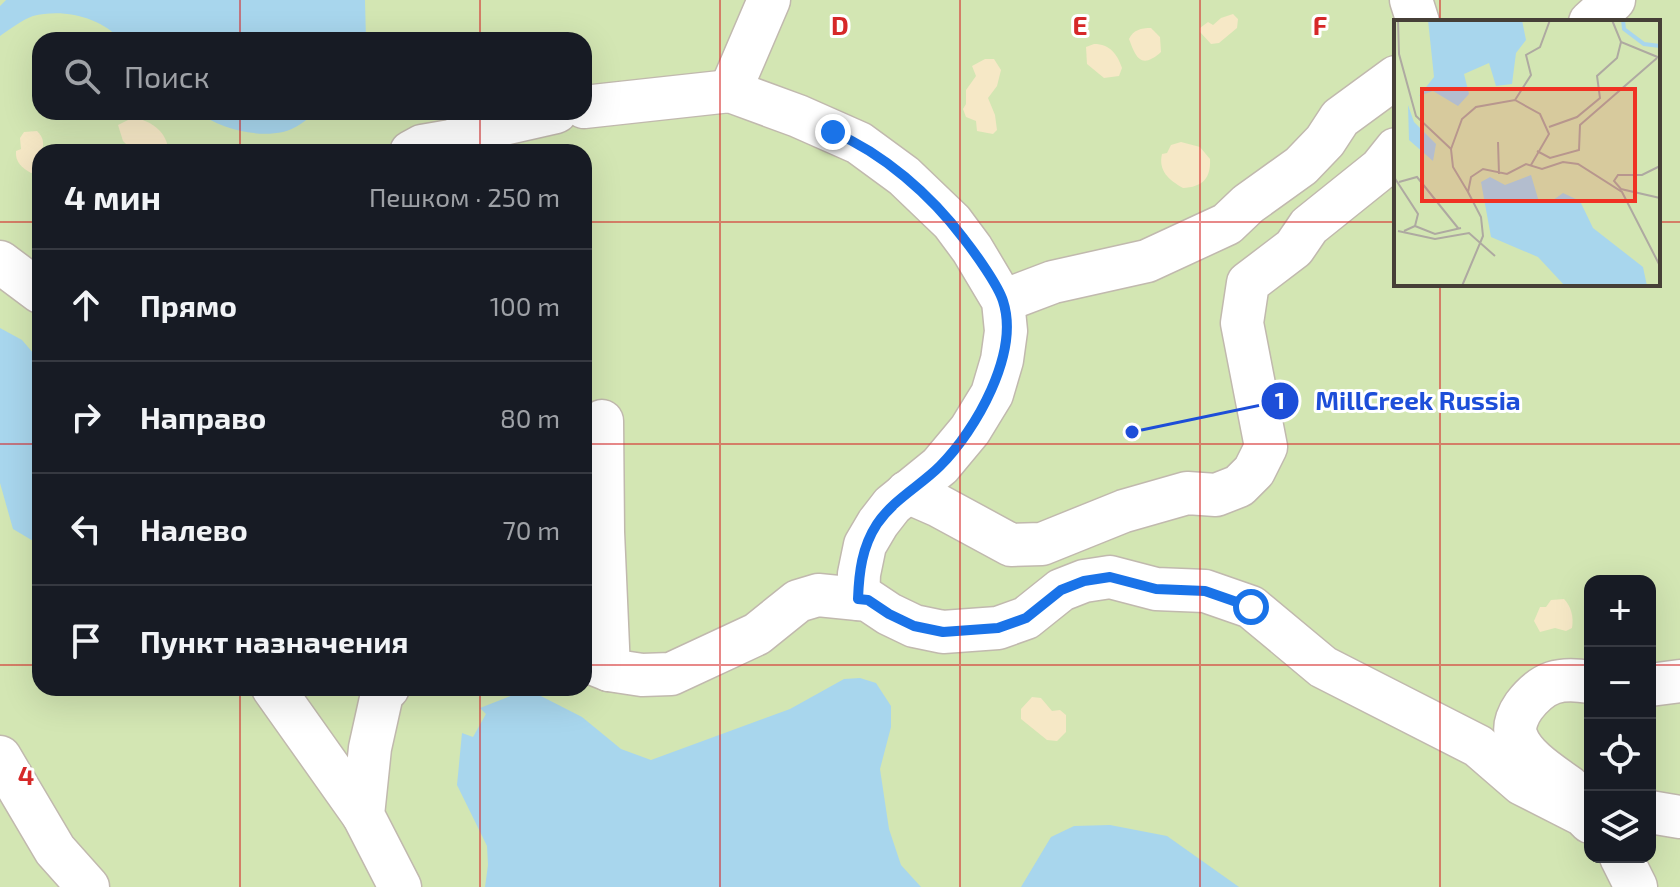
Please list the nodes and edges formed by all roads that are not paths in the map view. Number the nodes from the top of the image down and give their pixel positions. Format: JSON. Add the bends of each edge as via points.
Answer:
{"nodes":[{"id":1,"x":769,"y":0,"type":"edge"},
{"id":2,"x":1411,"y":0,"type":"edge"},
{"id":3,"x":1614,"y":0,"type":"edge"},
{"id":4,"x":1417,"y":20,"type":"edge"},
{"id":5,"x":1592,"y":20,"type":"edge"},
{"id":6,"x":1394,"y":78,"type":"edge"},
{"id":7,"x":730,"y":91,"type":"junction"},
{"id":8,"x":592,"y":106,"type":"edge"},
{"id":9,"x":521,"y":120,"type":"edge"},
{"id":10,"x":434,"y":144,"type":"edge"},
{"id":11,"x":1394,"y":152,"type":"edge"},
{"id":12,"x":0,"y":262,"type":"edge"},
{"id":13,"x":32,"y":286,"type":"edge"},
{"id":14,"x":1003,"y":301,"type":"junction"},
{"id":15,"x":602,"y":421,"type":"dead end"},
{"id":16,"x":907,"y":492,"type":"junction"},
{"id":17,"x":858,"y":599,"type":"junction"},
{"id":18,"x":597,"y":665,"type":"edge"},
{"id":19,"x":1680,"y":681,"type":"edge"},
{"id":20,"x":1584,"y":682,"type":"edge"},
{"id":21,"x":1656,"y":684,"type":"edge"},
{"id":22,"x":279,"y":696,"type":"edge"},
{"id":23,"x":379,"y":696,"type":"edge"},
{"id":24,"x":1515,"y":729,"type":"junction"},
{"id":25,"x":1478,"y":746,"type":"junction"},
{"id":26,"x":0,"y":757,"type":"edge"},
{"id":27,"x":1584,"y":794,"type":"edge"},
{"id":28,"x":1656,"y":813,"type":"edge"},
{"id":29,"x":363,"y":815,"type":"junction"},
{"id":30,"x":1584,"y":816,"type":"edge"},
{"id":31,"x":1680,"y":817,"type":"edge"},
{"id":32,"x":1624,"y":863,"type":"edge"},
{"id":33,"x":88,"y":887,"type":"edge"},
{"id":34,"x":400,"y":887,"type":"edge"},
{"id":35,"x":1636,"y":887,"type":"edge"}],
"edges":[{"from":1,"to":7,"type":"lane"},
{"from":2,"to":4,"type":"lane"},
{"from":3,"to":5,"type":"lane"},
{"from":6,"to":14,"type":"lane","via":[[1340,118],[1301,166],[1227,224],[1147,261],[1053,282]]},
{"from":7,"to":8,"type":"lane"},
{"from":7,"to":14,"type":"lane","via":[[859,143],[904,176],[952,222]]},
{"from":9,"to":10,"type":"lane"},
{"from":11,"to":16,"type":"lane","via":[[1309,226],[1294,248],[1248,283],[1242,323],[1266,447],[1239,486],[1216,495],[1187,493],[1124,511],[1042,544],[1011,545]]},
{"from":12,"to":13,"type":"lane"},
{"from":14,"to":16,"type":"lane","via":[[1006,331],[992,394],[940,466]]},
{"from":15,"to":18,"type":"lane"},
{"from":16,"to":17,"type":"lane","via":[[865,545]]},
{"from":17,"to":18,"type":"lane","via":[[818,595],[798,601],[757,634],[671,674],[642,675]]},
{"from":17,"to":25,"type":"lane","via":[[914,626],[943,632],[998,628],[1026,618],[1061,590],[1097,579],[1205,591],[1251,607],[1323,667]]},
{"from":19,"to":21,"type":"lane"},
{"from":20,"to":24,"type":"lane","via":[[1564,680],[1539,688],[1519,712]]},
{"from":22,"to":29,"type":"lane"},
{"from":23,"to":29,"type":"lane"},
{"from":24,"to":25,"type":"lane","via":[[1502,741]]},
{"from":24,"to":27,"type":"lane","via":[[1538,763]]},
{"from":25,"to":30,"type":"lane","via":[[1522,784]]},
{"from":26,"to":33,"type":"lane","via":[[55,850]]},
{"from":28,"to":31,"type":"lane"},
{"from":29,"to":34,"type":"lane"},
{"from":32,"to":35,"type":"lane"}]}
